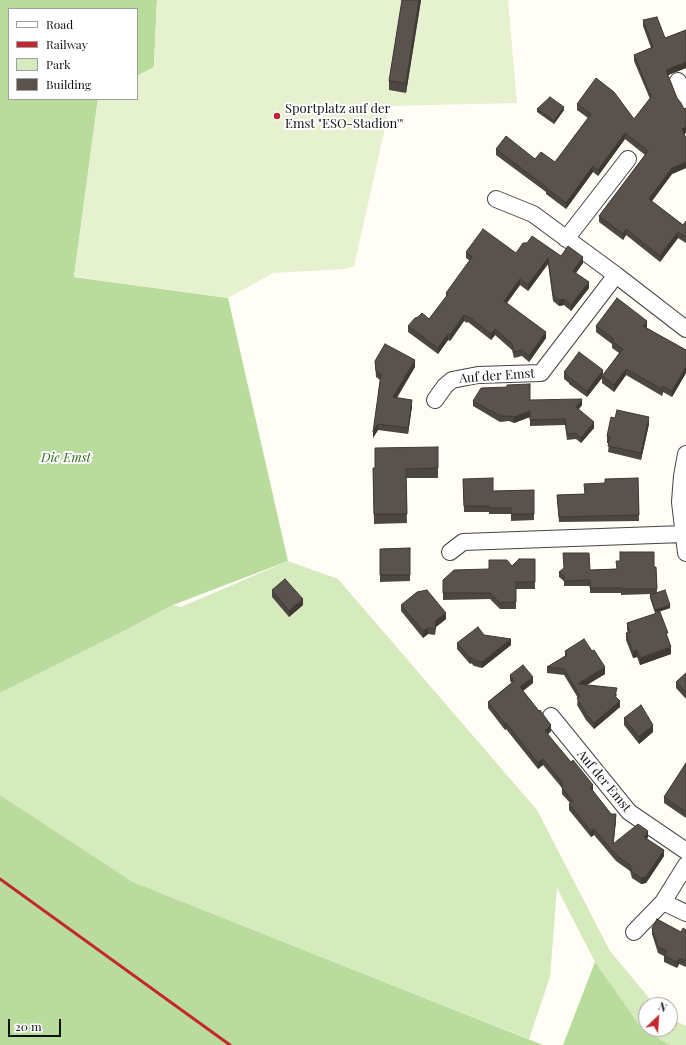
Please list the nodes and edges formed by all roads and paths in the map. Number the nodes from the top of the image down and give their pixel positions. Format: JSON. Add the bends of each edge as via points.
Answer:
{"nodes":[{"id":1,"x":678,"y":81,"type":"dead end"},
{"id":2,"x":686,"y":101,"type":"edge"},
{"id":3,"x":628,"y":159,"type":"dead end"},
{"id":4,"x":496,"y":199,"type":"dead end"},
{"id":5,"x":566,"y":239,"type":"junction"},
{"id":6,"x":616,"y":275,"type":"junction"},
{"id":7,"x":686,"y":329,"type":"edge"},
{"id":8,"x":435,"y":400,"type":"dead end"},
{"id":9,"x":686,"y":454,"type":"edge"},
{"id":10,"x":683,"y":534,"type":"junction"},
{"id":11,"x":450,"y":552,"type":"dead end"},
{"id":12,"x":686,"y":553,"type":"edge"},
{"id":13,"x":551,"y":716,"type":"dead end"},
{"id":14,"x":686,"y":851,"type":"edge"},
{"id":15,"x":686,"y":865,"type":"edge"},
{"id":16,"x":663,"y":902,"type":"junction"},
{"id":17,"x":686,"y":913,"type":"edge"},
{"id":18,"x":634,"y":932,"type":"dead end"}],
"edges":[{"from":1,"to":2,"type":"street"},
{"from":3,"to":5,"type":"street"},
{"from":4,"to":5,"type":"street","via":[[533,214]]},
{"from":5,"to":6,"type":"street"},
{"from":6,"to":7,"type":"street"},
{"from":6,"to":8,"type":"street","name":"Auf der Emst","via":[[541,373],[478,375],[452,380]]},
{"from":9,"to":10,"type":"street","via":[[680,502]]},
{"from":10,"to":11,"type":"street","via":[[463,542]]},
{"from":10,"to":12,"type":"street"},
{"from":13,"to":14,"type":"street","name":"Auf der Emst","via":[[629,812]]},
{"from":15,"to":16,"type":"street"},
{"from":16,"to":17,"type":"street"},
{"from":16,"to":18,"type":"street"}]}
